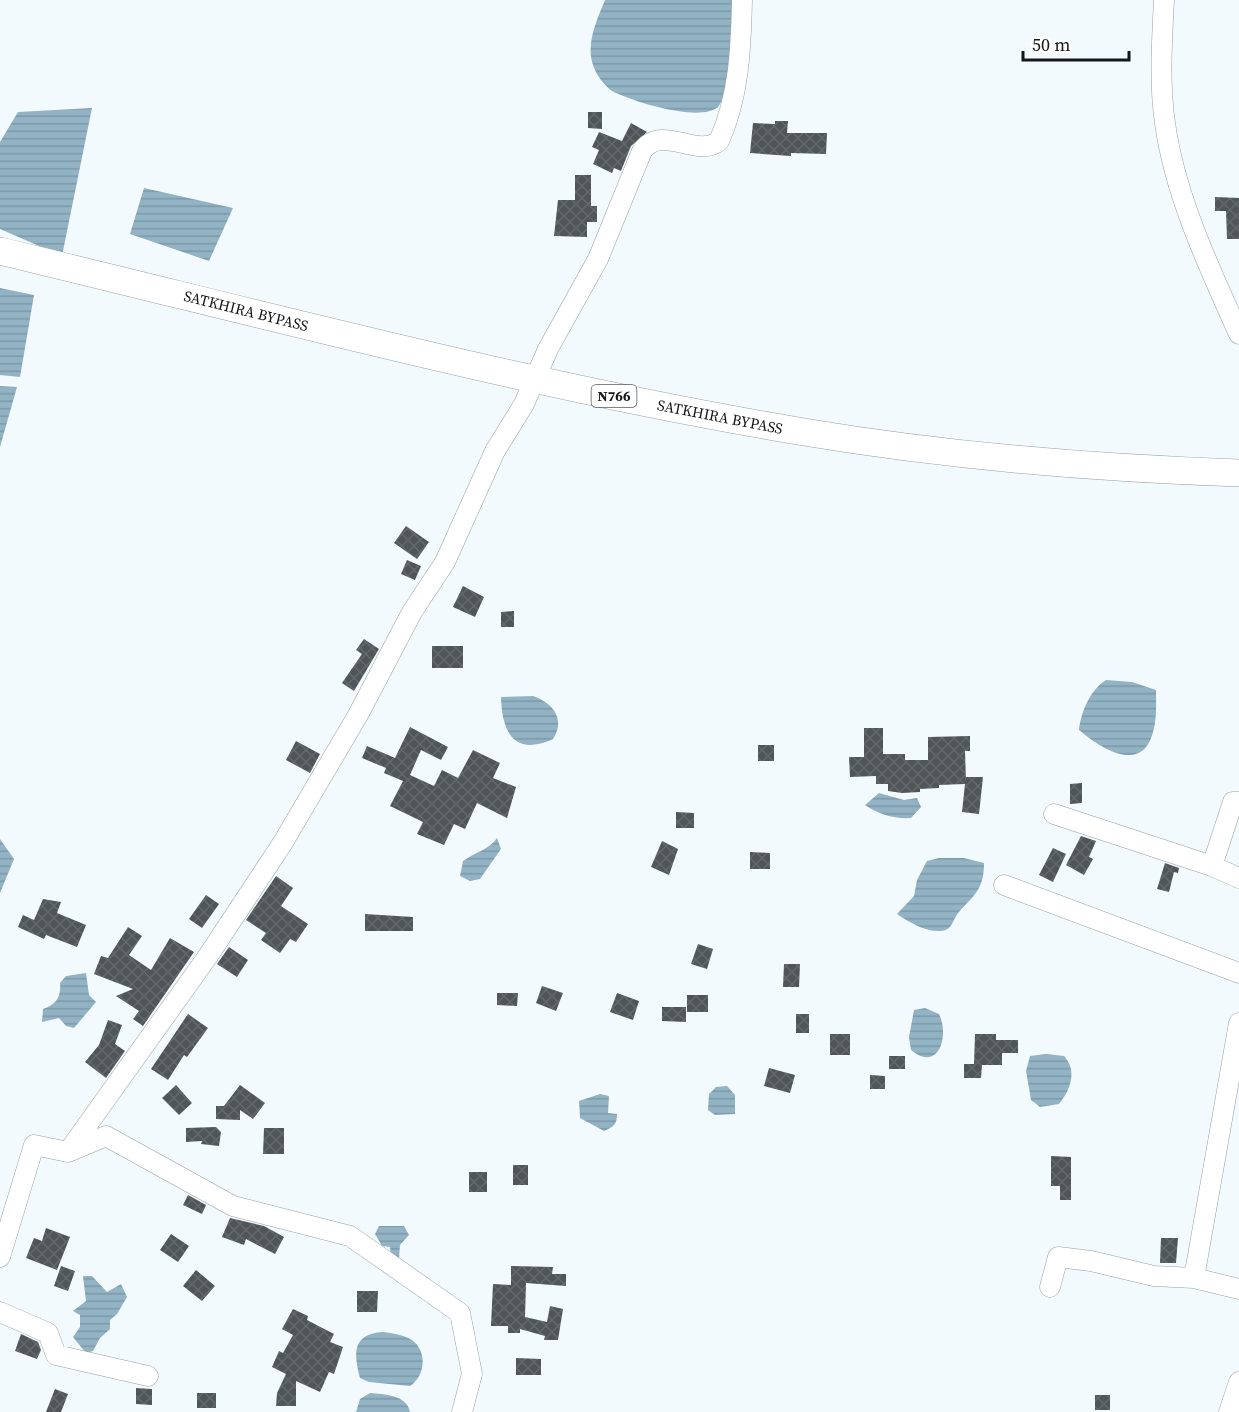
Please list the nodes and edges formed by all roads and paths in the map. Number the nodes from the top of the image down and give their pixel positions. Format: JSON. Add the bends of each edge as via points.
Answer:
{"nodes":[{"id":1,"x":742,"y":0,"type":"edge"},
{"id":2,"x":1164,"y":0,"type":"edge"},
{"id":3,"x":0,"y":251,"type":"edge"},
{"id":4,"x":1239,"y":334,"type":"edge"},
{"id":5,"x":533,"y":380,"type":"junction"},
{"id":6,"x":1239,"y":473,"type":"edge"},
{"id":7,"x":1239,"y":802,"type":"edge"},
{"id":8,"x":1054,"y":814,"type":"dead end"},
{"id":9,"x":1212,"y":866,"type":"junction"},
{"id":10,"x":1239,"y":878,"type":"edge"},
{"id":11,"x":1004,"y":885,"type":"dead end"},
{"id":12,"x":1239,"y":973,"type":"edge"},
{"id":13,"x":1239,"y":1023,"type":"edge"},
{"id":14,"x":68,"y":1152,"type":"junction"},
{"id":15,"x":0,"y":1257,"type":"edge"},
{"id":16,"x":1194,"y":1278,"type":"junction"},
{"id":17,"x":1050,"y":1287,"type":"dead end"},
{"id":18,"x":1239,"y":1289,"type":"edge"},
{"id":19,"x":0,"y":1312,"type":"edge"},
{"id":20,"x":148,"y":1376,"type":"dead end"},
{"id":21,"x":1239,"y":1382,"type":"edge"},
{"id":22,"x":462,"y":1412,"type":"edge"},
{"id":23,"x":1229,"y":1412,"type":"edge"}],
"edges":[{"from":1,"to":5,"type":"street","via":[[733,99],[719,141],[705,146],[657,139],[647,144],[598,259]]},
{"from":2,"to":4,"type":"street","via":[[1164,123],[1176,176]]},
{"from":3,"to":5,"type":"highway","name":"SATKHIRA BYPASS","number":"N766"},
{"from":5,"to":6,"type":"highway","name":"SATKHIRA BYPASS","number":"N766","via":[[805,433],[928,450]]},
{"from":5,"to":14,"type":"street","via":[[524,404],[495,451],[445,562],[412,612],[358,715],[282,844],[208,956]]},
{"from":7,"to":9,"type":"street","via":[[1233,802]]},
{"from":8,"to":9,"type":"street"},
{"from":9,"to":10,"type":"street"},
{"from":11,"to":12,"type":"street"},
{"from":13,"to":16,"type":"street"},
{"from":14,"to":15,"type":"street","via":[[34,1145]]},
{"from":14,"to":22,"type":"street","via":[[106,1136],[233,1206],[350,1236],[460,1313],[472,1374]]},
{"from":16,"to":17,"type":"street","via":[[1154,1276],[1058,1257]]},
{"from":16,"to":18,"type":"street"},
{"from":19,"to":20,"type":"street","via":[[48,1333],[56,1355]]},
{"from":21,"to":23,"type":"street"}]}
